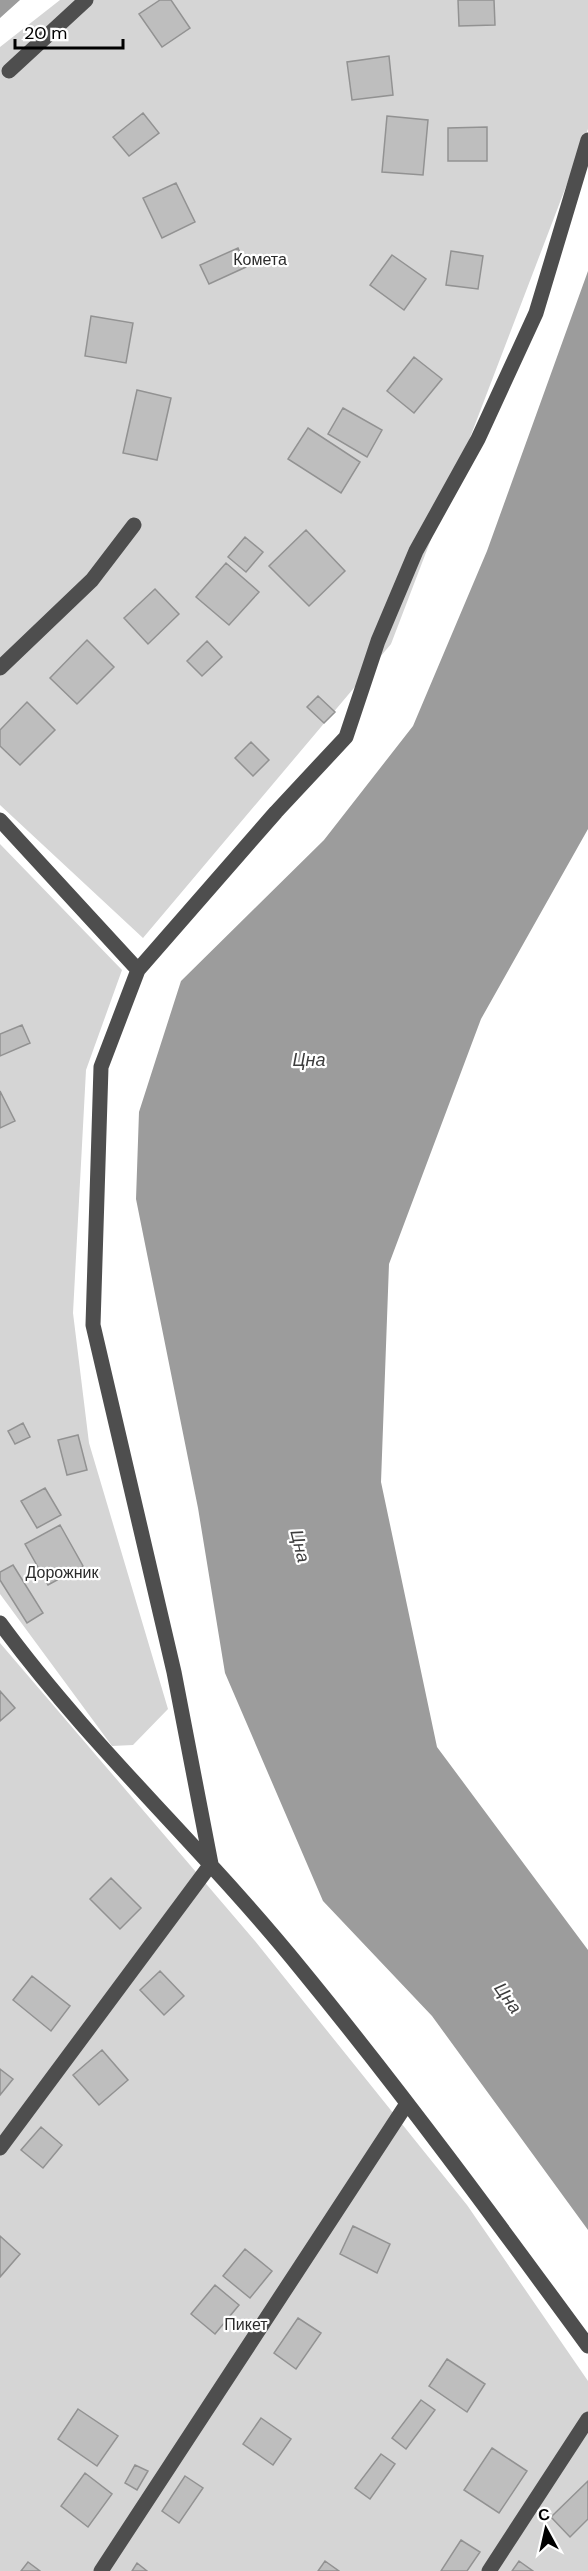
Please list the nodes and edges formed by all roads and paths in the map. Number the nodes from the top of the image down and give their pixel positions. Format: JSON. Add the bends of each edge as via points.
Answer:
{"nodes":[{"id":1,"x":87,"y":0,"type":"edge"},
{"id":2,"x":9,"y":71,"type":"dead end"},
{"id":3,"x":588,"y":140,"type":"edge"},
{"id":4,"x":134,"y":525,"type":"dead end"},
{"id":5,"x":0,"y":668,"type":"edge"},
{"id":6,"x":0,"y":820,"type":"edge"},
{"id":7,"x":138,"y":970,"type":"junction"},
{"id":8,"x":0,"y":1623,"type":"edge"},
{"id":9,"x":211,"y":1864,"type":"junction"},
{"id":10,"x":406,"y":2105,"type":"junction"},
{"id":11,"x":0,"y":2148,"type":"edge"},
{"id":12,"x":588,"y":2346,"type":"edge"},
{"id":13,"x":588,"y":2419,"type":"edge"},
{"id":14,"x":101,"y":2571,"type":"edge"},
{"id":15,"x":489,"y":2571,"type":"edge"}],
"edges":[{"from":1,"to":2,"type":"street"},
{"from":3,"to":7,"type":"street","via":[[536,313],[478,439],[416,551],[378,641],[346,737]]},
{"from":4,"to":5,"type":"street","via":[[92,580]]},
{"from":6,"to":7,"type":"street"},
{"from":7,"to":9,"type":"street","via":[[101,1067],[93,1325],[174,1672]]},
{"from":8,"to":9,"type":"street","via":[[36,1672]]},
{"from":9,"to":10,"type":"street","via":[[301,1969]]},
{"from":9,"to":11,"type":"street"},
{"from":10,"to":12,"type":"street"},
{"from":10,"to":14,"type":"street"},
{"from":13,"to":15,"type":"street"}]}
